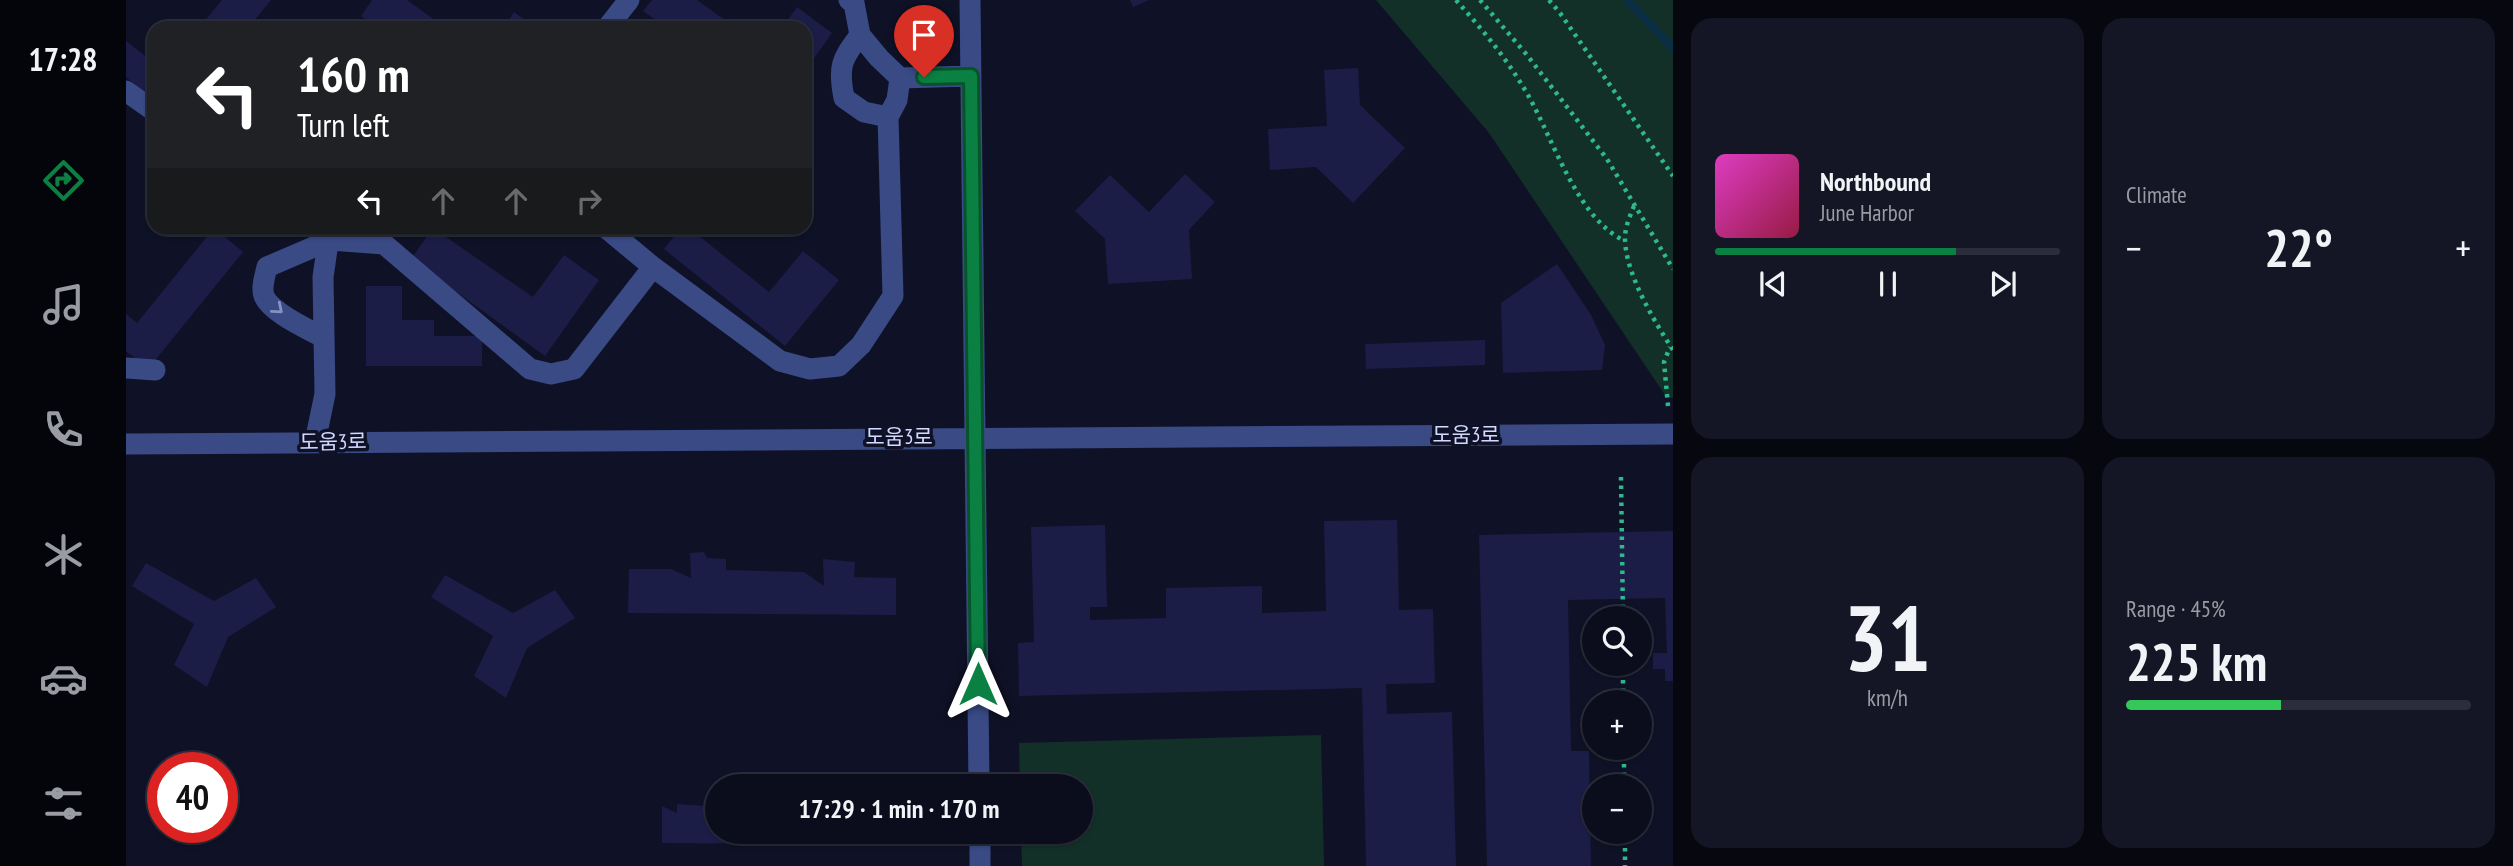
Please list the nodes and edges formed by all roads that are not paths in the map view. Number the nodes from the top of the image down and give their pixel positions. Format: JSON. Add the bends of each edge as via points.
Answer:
{"nodes":[{"id":1,"x":629,"y":0,"type":"edge"},
{"id":2,"x":849,"y":0,"type":"edge"},
{"id":3,"x":970,"y":0,"type":"edge"},
{"id":4,"x":612,"y":21,"type":"edge"},
{"id":5,"x":860,"y":34,"type":"junction"},
{"id":6,"x":971,"y":76,"type":"junction"},
{"id":7,"x":900,"y":78,"type":"junction"},
{"id":8,"x":126,"y":91,"type":"edge"},
{"id":9,"x":147,"y":106,"type":"edge"},
{"id":10,"x":888,"y":117,"type":"junction"},
{"id":11,"x":328,"y":235,"type":"edge"},
{"id":12,"x":330,"y":235,"type":"edge"},
{"id":13,"x":335,"y":235,"type":"edge"},
{"id":14,"x":614,"y":235,"type":"edge"},
{"id":15,"x":653,"y":267,"type":"junction"},
{"id":16,"x":324,"y":338,"type":"junction"},
{"id":17,"x":126,"y":368,"type":"edge"},
{"id":18,"x":155,"y":370,"type":"dead end"},
{"id":19,"x":1673,"y":434,"type":"edge"},
{"id":20,"x":977,"y":437,"type":"junction"},
{"id":21,"x":315,"y":442,"type":"junction"},
{"id":22,"x":126,"y":443,"type":"edge"},
{"id":23,"x":979,"y":774,"type":"edge"},
{"id":24,"x":980,"y":844,"type":"edge"},
{"id":25,"x":980,"y":866,"type":"edge"}],
"edges":[{"from":1,"to":4,"type":"street"},
{"from":2,"to":5,"type":"street"},
{"from":3,"to":6,"type":"street"},
{"from":5,"to":7,"type":"street"},
{"from":5,"to":10,"type":"street","via":[[845,55],[839,76],[844,98],[864,112]]},
{"from":6,"to":7,"type":"street"},
{"from":6,"to":20,"type":"street"},
{"from":7,"to":10,"type":"street","via":[[897,100]]},
{"from":8,"to":9,"type":"street"},
{"from":10,"to":15,"type":"street","via":[[893,296],[861,345],[839,366],[810,369],[779,361]]},
{"from":11,"to":16,"type":"street","one_way":true,"via":[[267,267],[263,284],[264,297],[278,312]]},
{"from":12,"to":16,"type":"street","via":[[323,277]]},
{"from":13,"to":15,"type":"street","via":[[384,244],[530,369],[551,374],[573,369]]},
{"from":14,"to":15,"type":"street"},
{"from":16,"to":21,"type":"street","via":[[325,394]]},
{"from":17,"to":18,"type":"street"},
{"from":19,"to":20,"type":"street","name":"도움3로"},
{"from":20,"to":21,"type":"street","name":"도움3로"},
{"from":20,"to":23,"type":"street"},
{"from":21,"to":22,"type":"street","name":"도움3로"},
{"from":24,"to":25,"type":"street"}]}
